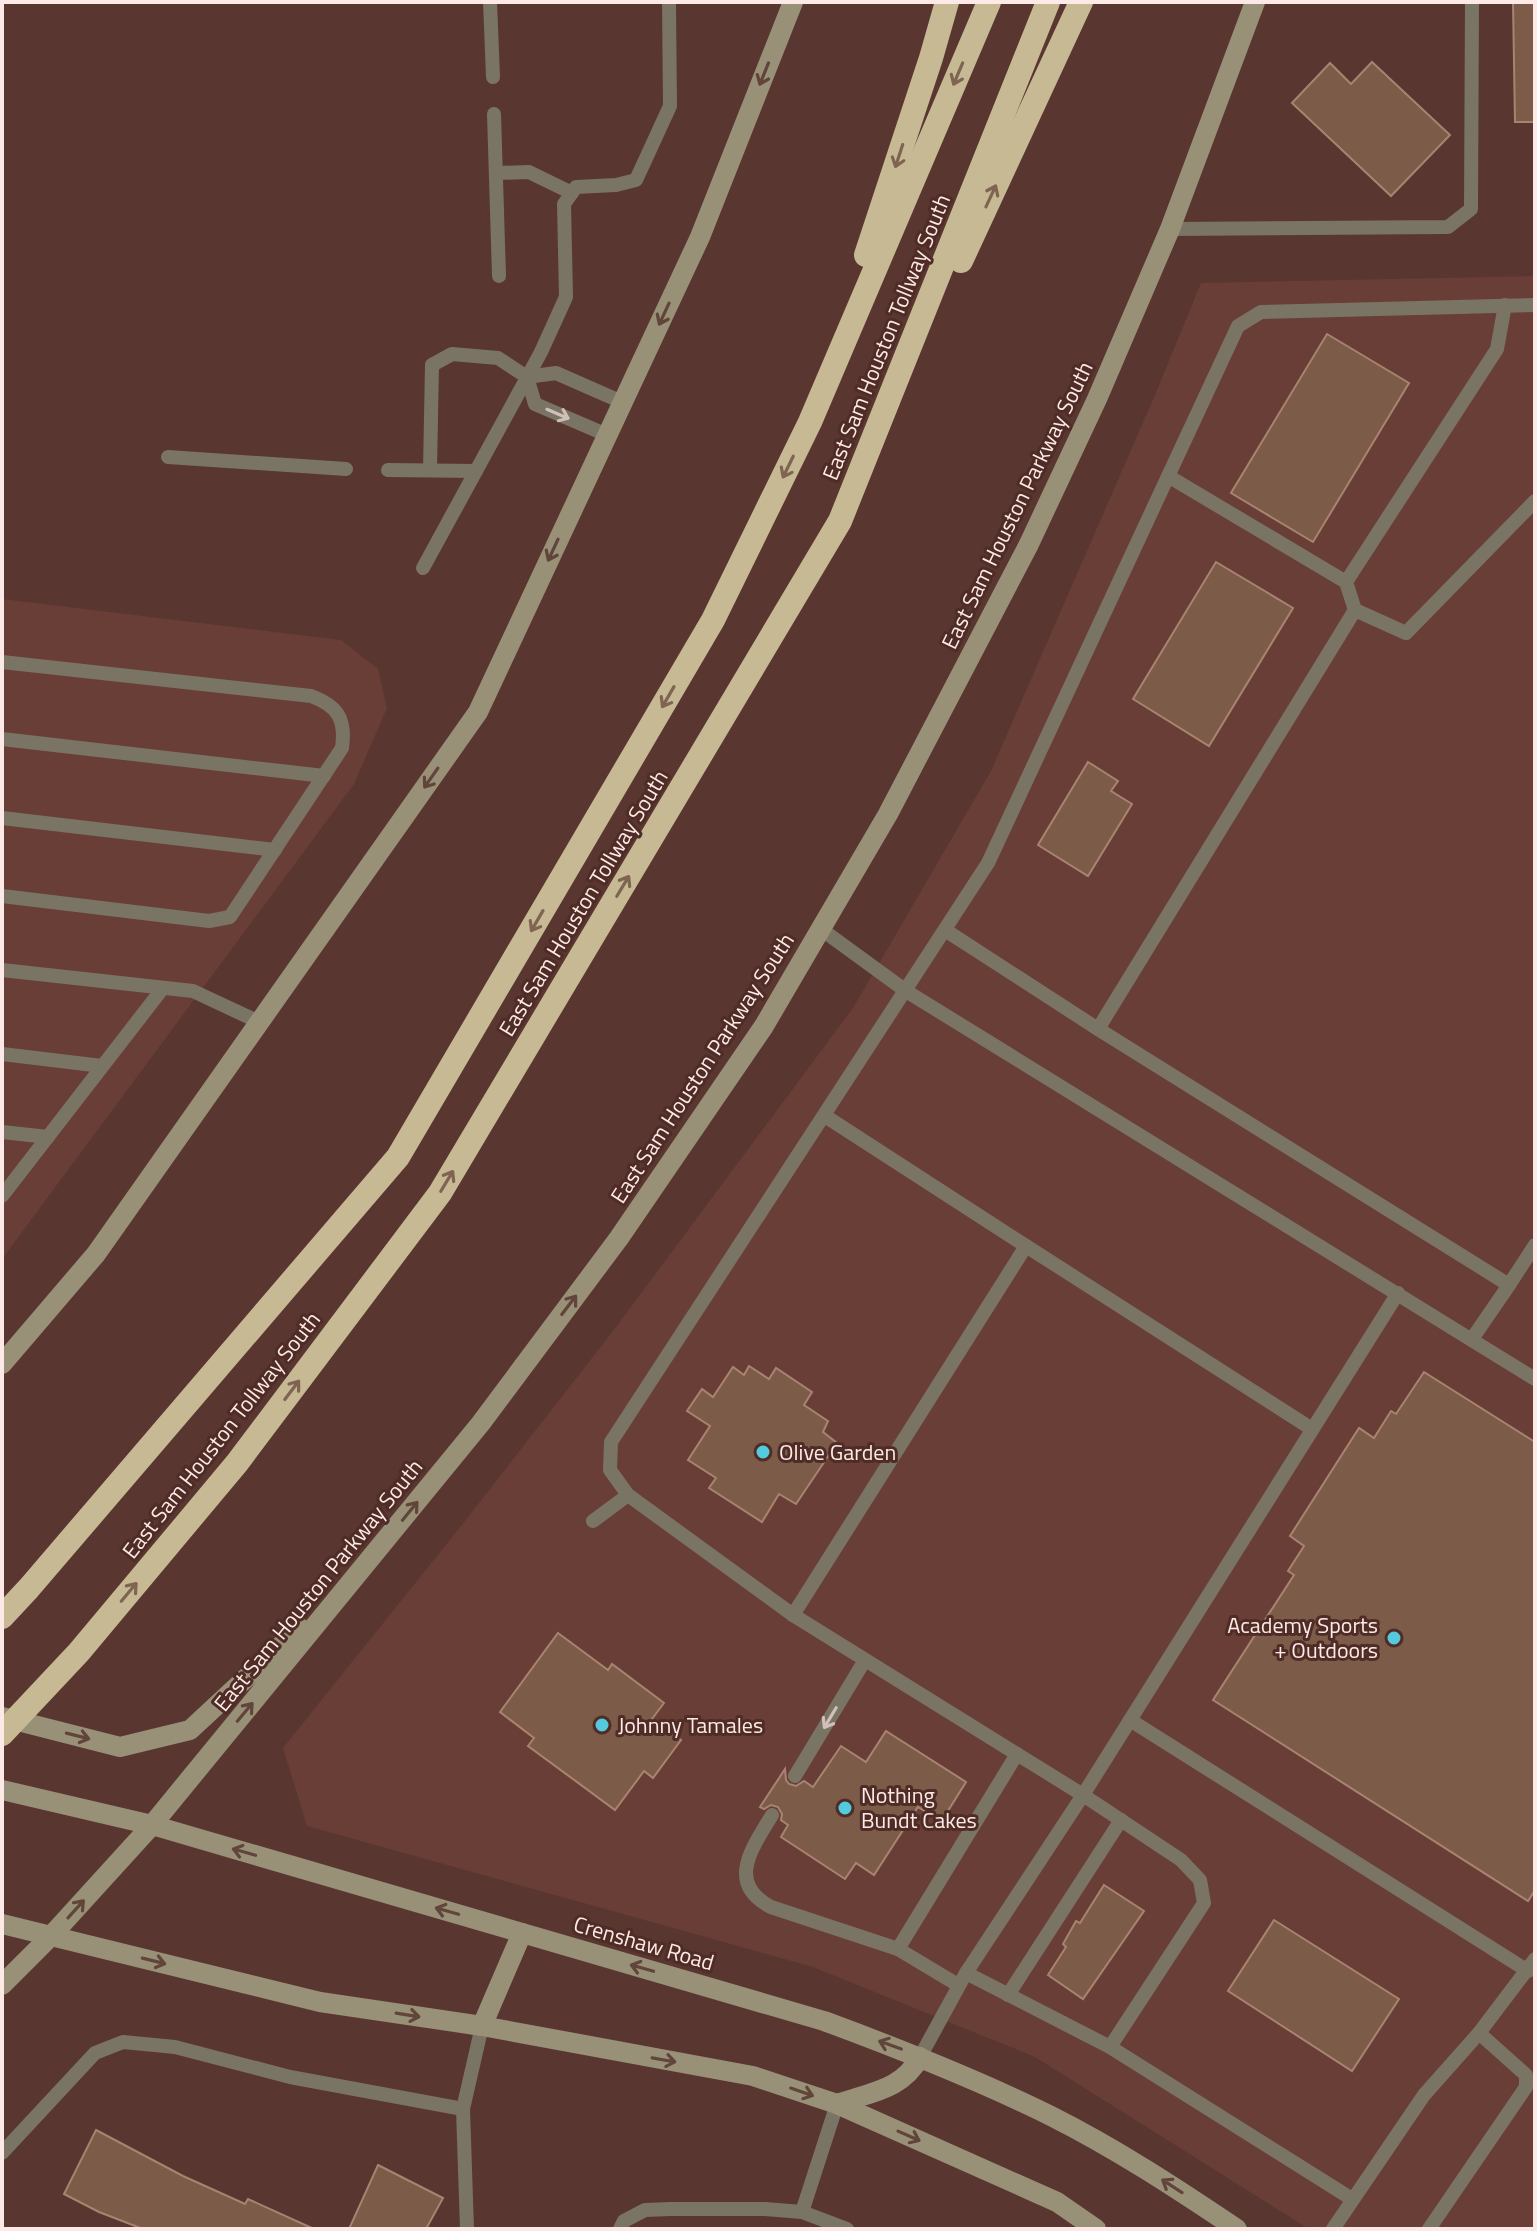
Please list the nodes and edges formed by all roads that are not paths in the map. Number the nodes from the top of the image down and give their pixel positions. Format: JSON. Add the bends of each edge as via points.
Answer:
{"nodes":[{"id":1,"x":490,"y":2,"type":"edge"},
{"id":2,"x":669,"y":2,"type":"edge"},
{"id":3,"x":793,"y":2,"type":"edge"},
{"id":4,"x":947,"y":2,"type":"edge"},
{"id":5,"x":989,"y":2,"type":"edge"},
{"id":6,"x":1048,"y":2,"type":"edge"},
{"id":7,"x":1081,"y":2,"type":"edge"},
{"id":8,"x":1255,"y":2,"type":"edge"},
{"id":9,"x":1472,"y":2,"type":"edge"},
{"id":10,"x":493,"y":77,"type":"dead end"},
{"id":11,"x":494,"y":114,"type":"dead end"},
{"id":12,"x":497,"y":173,"type":"junction"},
{"id":13,"x":572,"y":193,"type":"junction"},
{"id":14,"x":1170,"y":229,"type":"junction"},
{"id":15,"x":499,"y":276,"type":"dead end"},
{"id":16,"x":1505,"y":305,"type":"junction"},
{"id":17,"x":1535,"y":305,"type":"edge"},
{"id":18,"x":527,"y":377,"type":"junction"},
{"id":19,"x":622,"y":402,"type":"junction"},
{"id":20,"x":810,"y":422,"type":"junction"},
{"id":21,"x":607,"y":435,"type":"junction"},
{"id":22,"x":168,"y":457,"type":"dead end"},
{"id":23,"x":346,"y":469,"type":"dead end"},
{"id":24,"x":388,"y":470,"type":"dead end"},
{"id":25,"x":430,"y":470,"type":"junction"},
{"id":26,"x":476,"y":471,"type":"junction"},
{"id":27,"x":1168,"y":476,"type":"junction"},
{"id":28,"x":1535,"y":501,"type":"edge"},
{"id":29,"x":840,"y":521,"type":"junction"},
{"id":30,"x":423,"y":568,"type":"dead end"},
{"id":31,"x":1346,"y":582,"type":"junction"},
{"id":32,"x":1355,"y":610,"type":"junction"},
{"id":33,"x":2,"y":662,"type":"edge"},
{"id":34,"x":2,"y":739,"type":"edge"},
{"id":35,"x":324,"y":776,"type":"junction"},
{"id":36,"x":2,"y":818,"type":"edge"},
{"id":37,"x":275,"y":850,"type":"junction"},
{"id":38,"x":2,"y":896,"type":"edge"},
{"id":39,"x":821,"y":929,"type":"junction"},
{"id":40,"x":945,"y":930,"type":"junction"},
{"id":41,"x":2,"y":970,"type":"edge"},
{"id":42,"x":163,"y":988,"type":"junction"},
{"id":43,"x":906,"y":991,"type":"junction"},
{"id":44,"x":259,"y":1022,"type":"junction"},
{"id":45,"x":1098,"y":1029,"type":"junction"},
{"id":46,"x":2,"y":1054,"type":"edge"},
{"id":47,"x":102,"y":1066,"type":"junction"},
{"id":48,"x":825,"y":1116,"type":"junction"},
{"id":49,"x":2,"y":1132,"type":"edge"},
{"id":50,"x":48,"y":1137,"type":"junction"},
{"id":51,"x":2,"y":1196,"type":"edge"},
{"id":52,"x":1535,"y":1245,"type":"edge"},
{"id":53,"x":1026,"y":1246,"type":"junction"},
{"id":54,"x":1509,"y":1285,"type":"junction"},
{"id":55,"x":1398,"y":1293,"type":"junction"},
{"id":56,"x":1472,"y":1339,"type":"junction"},
{"id":57,"x":2,"y":1364,"type":"edge"},
{"id":58,"x":1535,"y":1379,"type":"edge"},
{"id":59,"x":1312,"y":1429,"type":"junction"},
{"id":60,"x":628,"y":1495,"type":"junction"},
{"id":61,"x":593,"y":1521,"type":"dead end"},
{"id":62,"x":360,"y":1572,"type":"junction"},
{"id":63,"x":793,"y":1615,"type":"junction"},
{"id":64,"x":2,"y":1617,"type":"edge"},
{"id":65,"x":865,"y":1660,"type":"junction"},
{"id":66,"x":2,"y":1717,"type":"edge"},
{"id":67,"x":1130,"y":1720,"type":"junction"},
{"id":68,"x":2,"y":1734,"type":"edge"},
{"id":69,"x":1017,"y":1754,"type":"junction"},
{"id":70,"x":795,"y":1776,"type":"dead end"},
{"id":71,"x":2,"y":1790,"type":"edge"},
{"id":72,"x":1083,"y":1795,"type":"junction"},
{"id":73,"x":772,"y":1815,"type":"dead end"},
{"id":74,"x":1121,"y":1820,"type":"junction"},
{"id":75,"x":152,"y":1825,"type":"junction"},
{"id":76,"x":2,"y":1924,"type":"edge"},
{"id":77,"x":522,"y":1933,"type":"junction"},
{"id":78,"x":51,"y":1936,"type":"junction"},
{"id":79,"x":898,"y":1949,"type":"junction"},
{"id":80,"x":1531,"y":1965,"type":"edge"},
{"id":81,"x":962,"y":1979,"type":"junction"},
{"id":82,"x":2,"y":1985,"type":"edge"},
{"id":83,"x":1008,"y":1995,"type":"junction"},
{"id":84,"x":482,"y":2026,"type":"junction"},
{"id":85,"x":1479,"y":2033,"type":"junction"},
{"id":86,"x":1110,"y":2047,"type":"junction"},
{"id":87,"x":920,"y":2057,"type":"junction"},
{"id":88,"x":837,"y":2104,"type":"junction"},
{"id":89,"x":463,"y":2109,"type":"junction"},
{"id":90,"x":2,"y":2153,"type":"edge"},
{"id":91,"x":1352,"y":2199,"type":"junction"},
{"id":92,"x":802,"y":2212,"type":"junction"},
{"id":93,"x":467,"y":2229,"type":"edge"},
{"id":94,"x":620,"y":2229,"type":"edge"},
{"id":95,"x":847,"y":2229,"type":"edge"},
{"id":96,"x":1096,"y":2229,"type":"edge"},
{"id":97,"x":1237,"y":2229,"type":"edge"},
{"id":98,"x":1333,"y":2229,"type":"edge"},
{"id":99,"x":1429,"y":2229,"type":"edge"}],
"edges":[{"from":1,"to":10,"type":"lane"},
{"from":2,"to":13,"type":"lane","via":[[670,106],[636,180],[576,187]]},
{"from":3,"to":19,"type":"main road","one_way":true,"via":[[700,237]]},
{"from":4,"to":20,"type":"highway","one_way":true},
{"from":5,"to":20,"type":"highway","name":"East Sam Houston Tollway South","one_way":true},
{"from":6,"to":29,"type":"highway","name":"East Sam Houston Tollway South"},
{"from":29,"to":7,"type":"highway","one_way":true},
{"from":8,"to":14,"type":"main road","name":"East Sam Houston Parkway South"},
{"from":9,"to":14,"type":"lane","via":[[1471,209],[1448,227]]},
{"from":11,"to":12,"type":"lane"},
{"from":12,"to":13,"type":"lane","via":[[529,172]]},
{"from":12,"to":15,"type":"lane"},
{"from":13,"to":18,"type":"lane","via":[[564,204],[566,297]]},
{"from":14,"to":39,"type":"main road","name":"East Sam Houston Parkway South","via":[[1029,544],[888,814]]},
{"from":16,"to":17,"type":"lane"},
{"from":16,"to":27,"type":"lane","via":[[1261,312],[1238,326]]},
{"from":16,"to":31,"type":"lane","via":[[1497,349]]},
{"from":18,"to":19,"type":"lane","via":[[556,373]]},
{"from":18,"to":21,"type":"lane","one_way":true,"via":[[535,404]]},
{"from":18,"to":25,"type":"lane","via":[[498,358],[452,354],[432,365]]},
{"from":18,"to":26,"type":"lane"},
{"from":19,"to":21,"type":"main road"},
{"from":20,"to":64,"type":"highway","name":"East Sam Houston Tollway South","one_way":true,"via":[[713,620],[398,1157]]},
{"from":21,"to":44,"type":"main road","one_way":true,"via":[[478,712]]},
{"from":22,"to":23,"type":"lane"},
{"from":24,"to":25,"type":"lane"},
{"from":25,"to":26,"type":"lane"},
{"from":26,"to":30,"type":"lane"},
{"from":27,"to":31,"type":"lane"},
{"from":27,"to":40,"type":"lane","via":[[988,863]]},
{"from":28,"to":32,"type":"lane","via":[[1406,633]]},
{"from":68,"to":29,"type":"highway","name":"East Sam Houston Tollway South","one_way":true,"via":[[79,1652],[237,1463],[440,1193]]},
{"from":31,"to":32,"type":"lane"},
{"from":32,"to":45,"type":"lane"},
{"from":33,"to":35,"type":"lane","via":[[311,696],[326,702],[345,730],[342,748]]},
{"from":34,"to":35,"type":"lane"},
{"from":35,"to":37,"type":"lane"},
{"from":36,"to":37,"type":"lane"},
{"from":37,"to":38,"type":"lane","via":[[230,917],[209,921]]},
{"from":39,"to":43,"type":"lane"},
{"from":62,"to":39,"type":"main road","name":"East Sam Houston Parkway South","one_way":true,"via":[[481,1423],[619,1238],[764,1026]]},
{"from":40,"to":43,"type":"lane"},
{"from":40,"to":45,"type":"lane"},
{"from":41,"to":42,"type":"lane"},
{"from":42,"to":44,"type":"lane","via":[[193,991]]},
{"from":42,"to":47,"type":"lane"},
{"from":43,"to":48,"type":"lane"},
{"from":43,"to":55,"type":"lane"},
{"from":44,"to":57,"type":"main road","via":[[96,1254]]},
{"from":45,"to":54,"type":"lane"},
{"from":46,"to":47,"type":"lane"},
{"from":47,"to":50,"type":"lane"},
{"from":48,"to":53,"type":"lane"},
{"from":48,"to":60,"type":"lane","via":[[611,1442],[610,1470]]},
{"from":49,"to":50,"type":"lane"},
{"from":50,"to":51,"type":"lane"},
{"from":52,"to":54,"type":"lane"},
{"from":53,"to":59,"type":"lane"},
{"from":53,"to":63,"type":"lane"},
{"from":54,"to":56,"type":"lane"},
{"from":55,"to":56,"type":"lane"},
{"from":55,"to":59,"type":"lane"},
{"from":56,"to":58,"type":"lane"},
{"from":59,"to":67,"type":"lane"},
{"from":60,"to":61,"type":"lane"},
{"from":60,"to":63,"type":"lane"},
{"from":66,"to":62,"type":"main road","one_way":true,"via":[[120,1747],[190,1730]]},
{"from":75,"to":62,"type":"main road","name":"East Sam Houston Parkway South","one_way":true},
{"from":63,"to":65,"type":"lane"},
{"from":65,"to":69,"type":"lane"},
{"from":65,"to":70,"type":"lane","one_way":true},
{"from":67,"to":72,"type":"lane"},
{"from":67,"to":80,"type":"lane"},
{"from":69,"to":72,"type":"lane"},
{"from":69,"to":79,"type":"lane"},
{"from":71,"to":75,"type":"main road","name":"Crenshaw Road"},
{"from":72,"to":74,"type":"lane"},
{"from":72,"to":81,"type":"lane"},
{"from":73,"to":79,"type":"lane","via":[[748,1859],[749,1889],[757,1900]]},
{"from":74,"to":83,"type":"lane"},
{"from":74,"to":86,"type":"lane","via":[[1181,1860],[1200,1880],[1204,1903]]},
{"from":77,"to":75,"type":"main road","name":"Crenshaw Road","one_way":true},
{"from":78,"to":75,"type":"main road","name":"East Sam Houston Parkway South","one_way":true},
{"from":76,"to":78,"type":"main road"},
{"from":77,"to":84,"type":"main road"},
{"from":87,"to":77,"type":"main road","name":"Crenshaw Road","one_way":true,"via":[[824,2021]]},
{"from":78,"to":82,"type":"main road","name":"East Sam Houston Parkway South"},
{"from":78,"to":84,"type":"main road","one_way":true,"via":[[320,2002]]},
{"from":79,"to":81,"type":"lane"},
{"from":80,"to":85,"type":"lane"},
{"from":81,"to":83,"type":"lane"},
{"from":81,"to":87,"type":"lane"},
{"from":83,"to":86,"type":"lane"},
{"from":84,"to":88,"type":"main road","one_way":true,"via":[[753,2076]]},
{"from":84,"to":89,"type":"lane"},
{"from":85,"to":91,"type":"lane","via":[[1424,2095]]},
{"from":85,"to":99,"type":"lane","via":[[1526,2075],[1526,2087]]},
{"from":86,"to":91,"type":"lane"},
{"from":87,"to":88,"type":"main road","via":[[901,2082]]},
{"from":97,"to":87,"type":"main road","name":"Crenshaw Road","one_way":true,"via":[[1050,2115]]},
{"from":88,"to":92,"type":"lane"},
{"from":88,"to":96,"type":"main road","one_way":true,"via":[[1057,2202]]},
{"from":89,"to":90,"type":"lane","via":[[290,2077],[175,2047],[123,2042],[95,2053]]},
{"from":89,"to":93,"type":"lane"},
{"from":91,"to":98,"type":"lane"},
{"from":92,"to":94,"type":"lane","via":[[645,2210]]},
{"from":92,"to":95,"type":"lane"}]}
